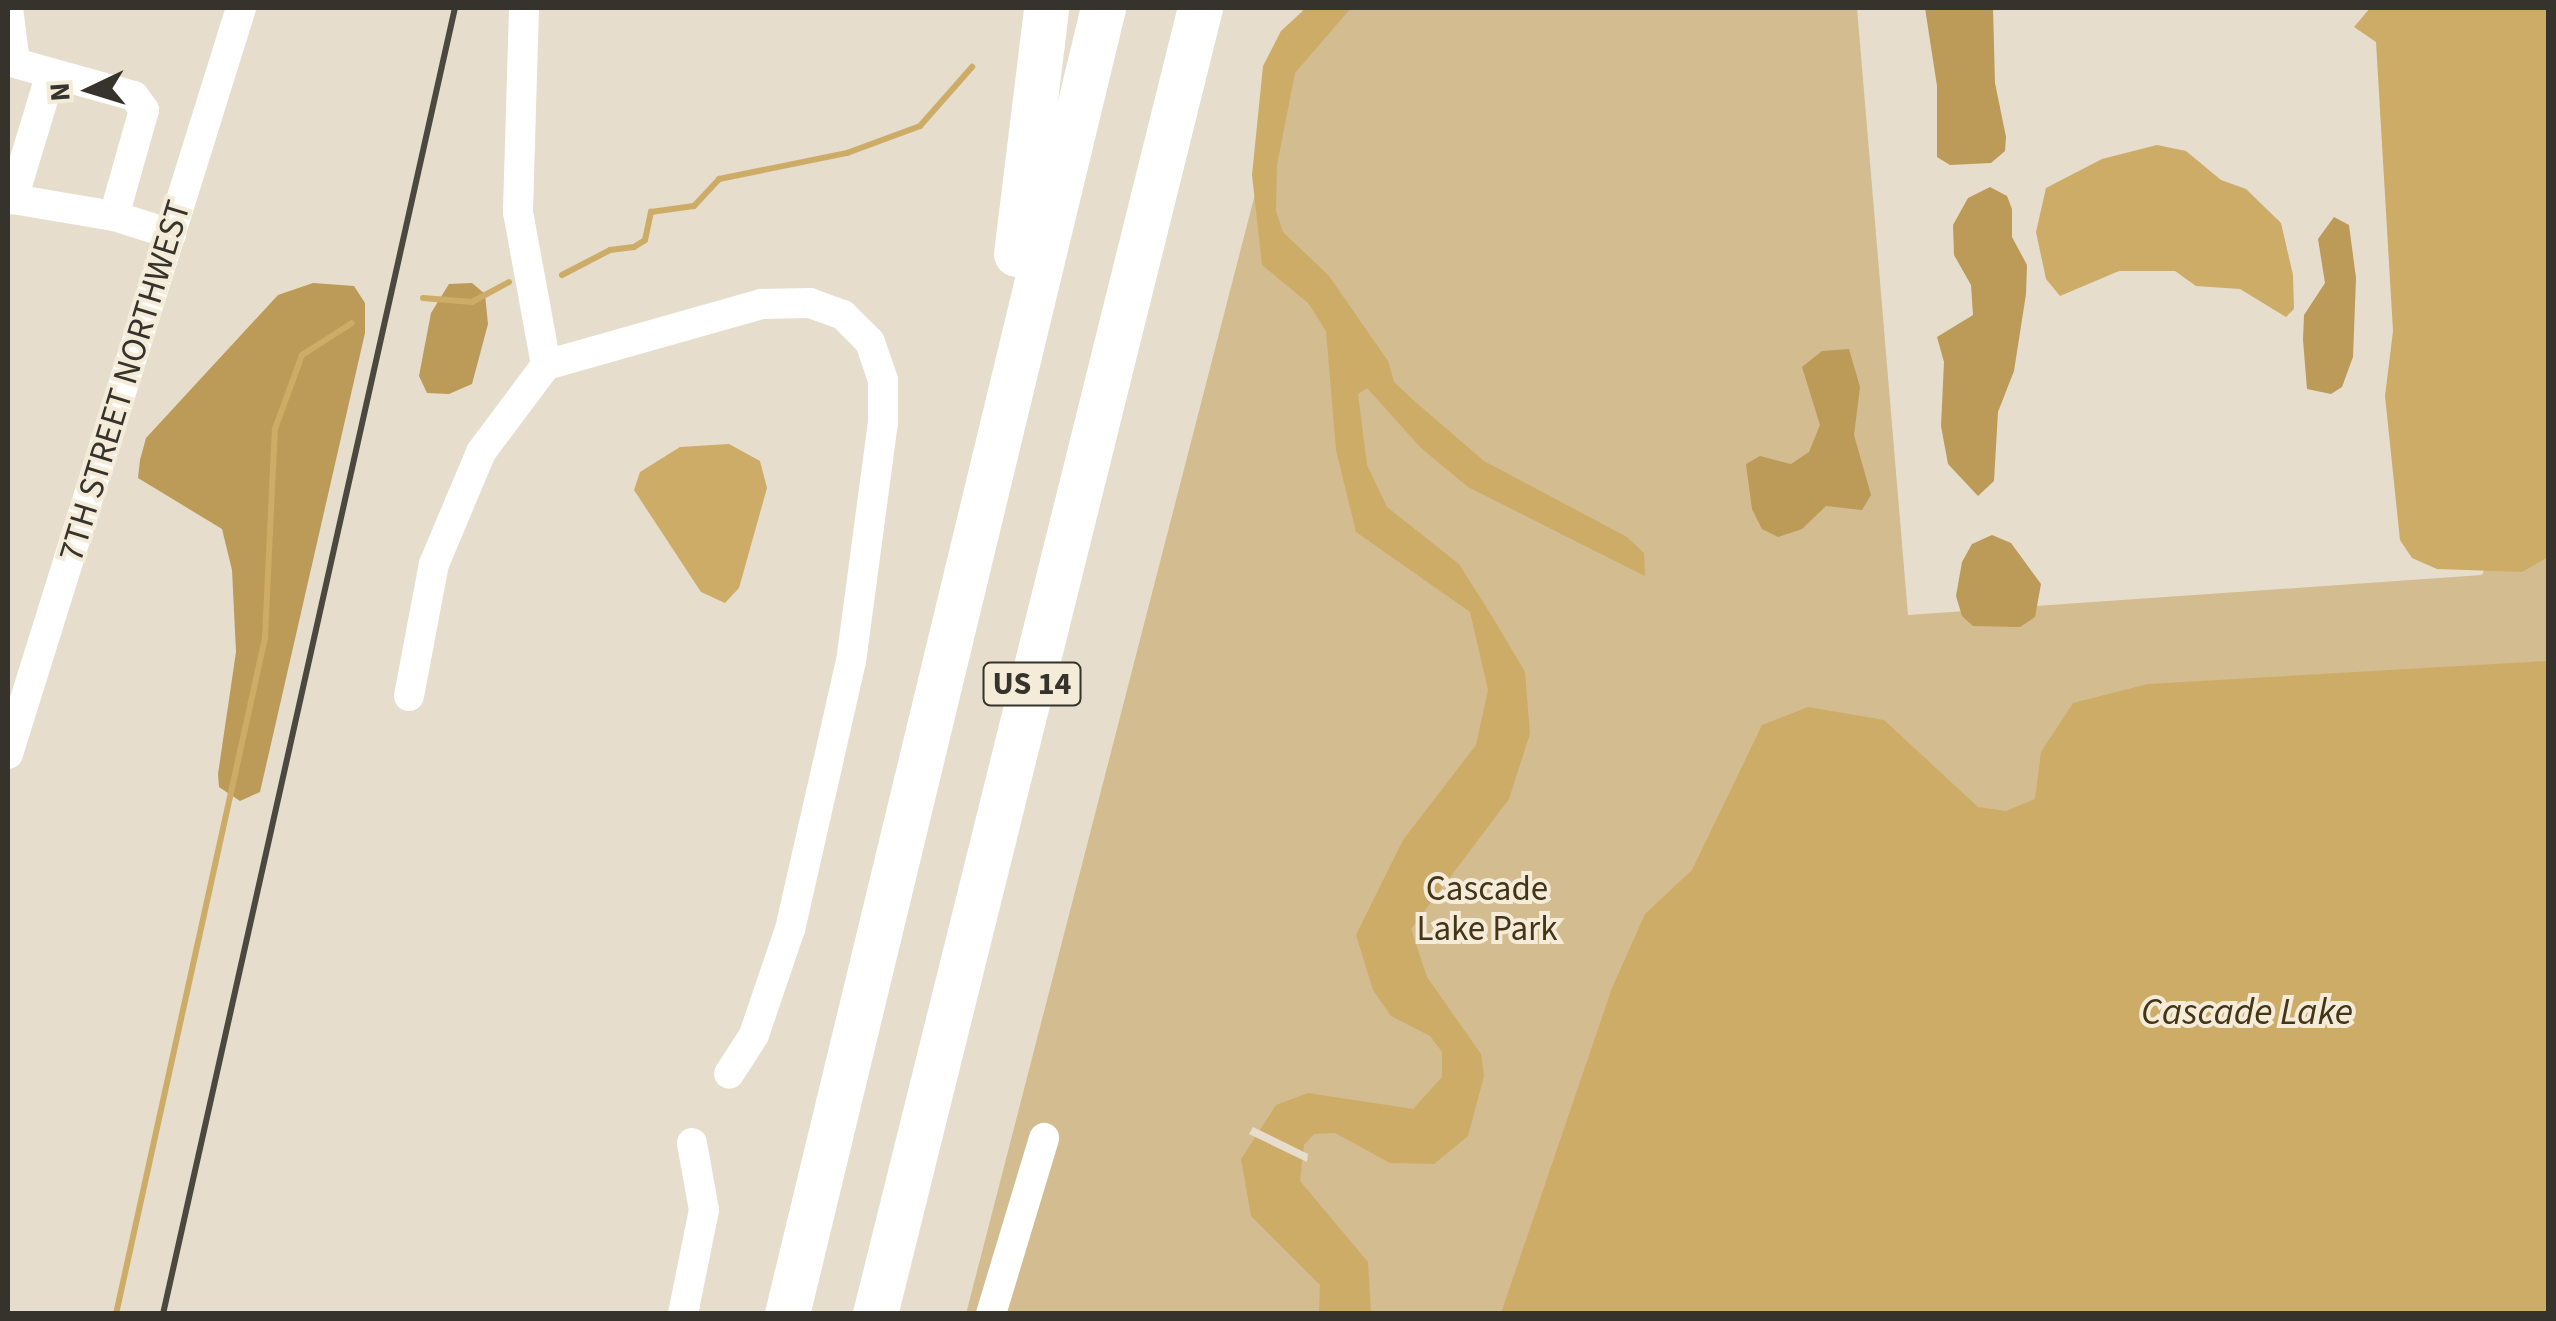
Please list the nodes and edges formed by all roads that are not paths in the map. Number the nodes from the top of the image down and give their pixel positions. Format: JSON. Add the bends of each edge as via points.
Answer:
{"nodes":[{"id":1,"x":8,"y":8,"type":"edge"},
{"id":2,"x":241,"y":8,"type":"edge"},
{"id":3,"x":524,"y":8,"type":"edge"},
{"id":4,"x":1046,"y":8,"type":"edge"},
{"id":5,"x":1104,"y":8,"type":"edge"},
{"id":6,"x":1200,"y":8,"type":"edge"},
{"id":7,"x":51,"y":73,"type":"junction"},
{"id":8,"x":114,"y":216,"type":"junction"},
{"id":9,"x":171,"y":234,"type":"junction"},
{"id":10,"x":546,"y":365,"type":"junction"},
{"id":11,"x":966,"y":565,"type":"junction"},
{"id":12,"x":409,"y":696,"type":"dead end"},
{"id":13,"x":8,"y":754,"type":"edge"},
{"id":14,"x":729,"y":1074,"type":"dead end"},
{"id":15,"x":1044,"y":1138,"type":"dead end"},
{"id":16,"x":692,"y":1143,"type":"dead end"},
{"id":17,"x":683,"y":1314,"type":"edge"},
{"id":18,"x":787,"y":1314,"type":"edge"},
{"id":19,"x":875,"y":1314,"type":"edge"},
{"id":20,"x":991,"y":1314,"type":"edge"}],
"edges":[{"from":1,"to":7,"type":"street","via":[[15,63]]},
{"from":2,"to":9,"type":"street","name":"7TH STREET NORTHWEST"},
{"from":3,"to":10,"type":"street","via":[[518,212]]},
{"from":4,"to":11,"type":"highway","via":[[1023,208]]},
{"from":5,"to":11,"type":"highway","number":"US 14"},
{"from":6,"to":19,"type":"highway","number":"US 14"},
{"from":7,"to":8,"type":"street","via":[[134,96],[144,110]]},
{"from":7,"to":8,"type":"street","via":[[13,199]]},
{"from":8,"to":9,"type":"street"},
{"from":9,"to":13,"type":"street","name":"7TH STREET NORTHWEST"},
{"from":10,"to":12,"type":"street","via":[[481,452],[440,548]]},
{"from":10,"to":14,"type":"street","via":[[761,304],[810,303],[843,315],[870,342],[883,380],[880,462],[847,680],[790,928],[754,1036]]},
{"from":11,"to":18,"type":"highway","number":"US 14"},
{"from":15,"to":20,"type":"street"},
{"from":16,"to":17,"type":"street","via":[[704,1210]]}]}
